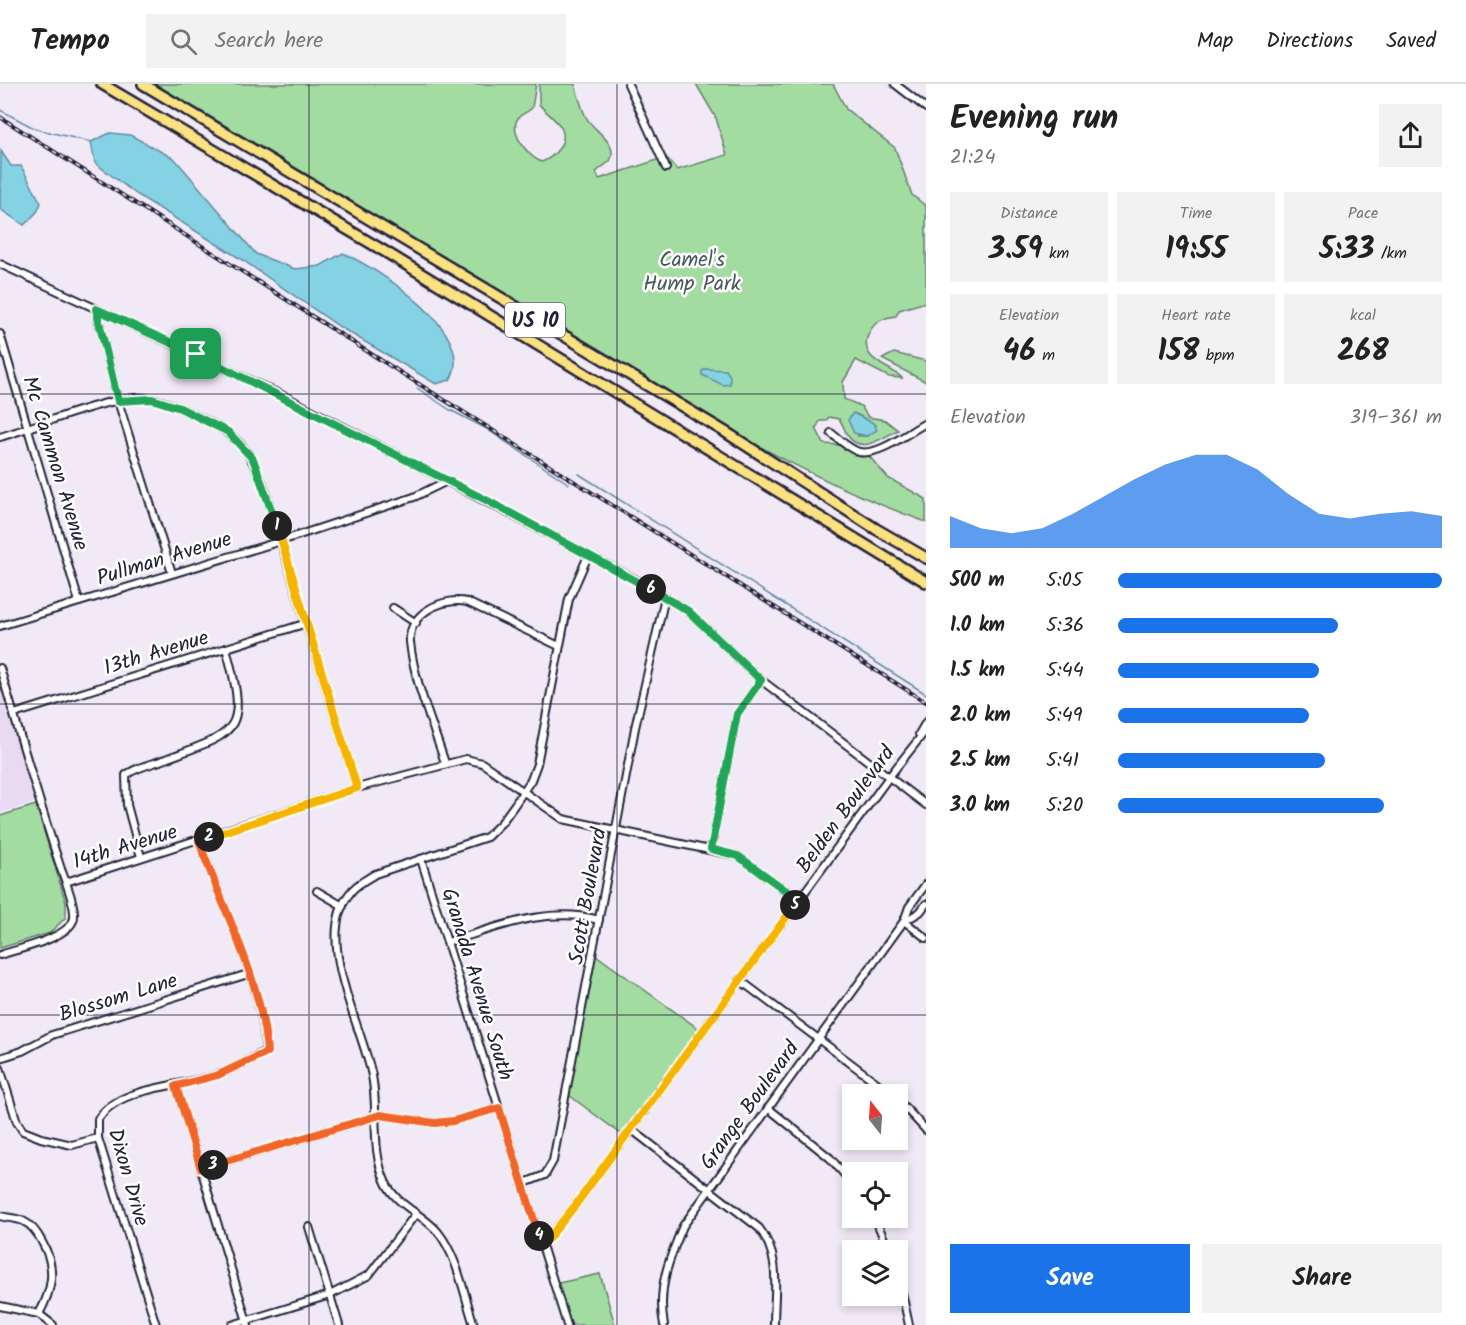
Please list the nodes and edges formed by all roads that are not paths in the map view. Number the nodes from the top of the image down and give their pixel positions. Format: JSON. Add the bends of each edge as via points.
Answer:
{"nodes":[{"id":1,"x":102,"y":84,"type":"edge"},
{"id":2,"x":143,"y":84,"type":"edge"},
{"id":3,"x":628,"y":84,"type":"edge"},
{"id":4,"x":895,"y":84,"type":"edge"},
{"id":5,"x":926,"y":108,"type":"edge"},
{"id":6,"x":666,"y":168,"type":"dead end"},
{"id":7,"x":0,"y":264,"type":"edge"},
{"id":8,"x":96,"y":309,"type":"junction"},
{"id":9,"x":0,"y":334,"type":"edge"},
{"id":10,"x":118,"y":401,"type":"junction"},
{"id":11,"x":926,"y":423,"type":"edge"},
{"id":12,"x":28,"y":429,"type":"junction"},
{"id":13,"x":831,"y":433,"type":"dead end"},
{"id":14,"x":0,"y":437,"type":"edge"},
{"id":15,"x":447,"y":481,"type":"junction"},
{"id":16,"x":281,"y":540,"type":"junction"},
{"id":17,"x":588,"y":556,"type":"junction"},
{"id":18,"x":926,"y":558,"type":"edge"},
{"id":19,"x":172,"y":573,"type":"junction"},
{"id":20,"x":926,"y":582,"type":"edge"},
{"id":21,"x":665,"y":597,"type":"junction"},
{"id":22,"x":79,"y":602,"type":"junction"},
{"id":23,"x":393,"y":609,"type":"dead end"},
{"id":24,"x":308,"y":622,"type":"junction"},
{"id":25,"x":416,"y":623,"type":"junction"},
{"id":26,"x":0,"y":626,"type":"edge"},
{"id":27,"x":559,"y":646,"type":"junction"},
{"id":28,"x":226,"y":648,"type":"junction"},
{"id":29,"x":0,"y":668,"type":"edge"},
{"id":30,"x":761,"y":680,"type":"junction"},
{"id":31,"x":14,"y":714,"type":"junction"},
{"id":32,"x":926,"y":722,"type":"edge"},
{"id":33,"x":926,"y":730,"type":"edge"},
{"id":34,"x":915,"y":741,"type":"junction"},
{"id":35,"x":445,"y":763,"type":"junction"},
{"id":36,"x":889,"y":777,"type":"junction"},
{"id":37,"x":357,"y":788,"type":"junction"},
{"id":38,"x":523,"y":792,"type":"junction"},
{"id":39,"x":926,"y":804,"type":"edge"},
{"id":40,"x":616,"y":831,"type":"junction"},
{"id":41,"x":199,"y":841,"type":"junction"},
{"id":42,"x":711,"y":849,"type":"junction"},
{"id":43,"x":141,"y":857,"type":"junction"},
{"id":44,"x":421,"y":859,"type":"junction"},
{"id":45,"x":66,"y":882,"type":"junction"},
{"id":46,"x":926,"y":884,"type":"edge"},
{"id":47,"x":317,"y":891,"type":"dead end"},
{"id":48,"x":799,"y":900,"type":"junction"},
{"id":49,"x":926,"y":904,"type":"edge"},
{"id":50,"x":343,"y":906,"type":"junction"},
{"id":51,"x":599,"y":920,"type":"junction"},
{"id":52,"x":904,"y":921,"type":"junction"},
{"id":53,"x":926,"y":938,"type":"edge"},
{"id":54,"x":447,"y":942,"type":"junction"},
{"id":55,"x":0,"y":955,"type":"edge"},
{"id":56,"x":248,"y":974,"type":"junction"},
{"id":57,"x":741,"y":981,"type":"junction"},
{"id":58,"x":819,"y":1039,"type":"junction"},
{"id":59,"x":0,"y":1058,"type":"edge"},
{"id":60,"x":0,"y":1068,"type":"edge"},
{"id":61,"x":878,"y":1084,"type":"edge"},
{"id":62,"x":176,"y":1086,"type":"junction"},
{"id":63,"x":499,"y":1108,"type":"junction"},
{"id":64,"x":768,"y":1108,"type":"junction"},
{"id":65,"x":908,"y":1111,"type":"edge"},
{"id":66,"x":377,"y":1116,"type":"junction"},
{"id":67,"x":631,"y":1129,"type":"junction"},
{"id":68,"x":926,"y":1130,"type":"edge"},
{"id":69,"x":98,"y":1138,"type":"junction"},
{"id":70,"x":201,"y":1169,"type":"junction"},
{"id":71,"x":842,"y":1172,"type":"edge"},
{"id":72,"x":522,"y":1184,"type":"junction"},
{"id":73,"x":708,"y":1188,"type":"junction"},
{"id":74,"x":415,"y":1215,"type":"junction"},
{"id":75,"x":0,"y":1216,"type":"edge"},
{"id":76,"x":309,"y":1227,"type":"dead end"},
{"id":77,"x":541,"y":1242,"type":"junction"},
{"id":78,"x":330,"y":1294,"type":"junction"},
{"id":79,"x":0,"y":1306,"type":"edge"},
{"id":80,"x":905,"y":1306,"type":"edge"},
{"id":81,"x":39,"y":1314,"type":"junction"},
{"id":82,"x":247,"y":1323,"type":"edge"},
{"id":83,"x":53,"y":1325,"type":"edge"},
{"id":84,"x":156,"y":1325,"type":"edge"},
{"id":85,"x":232,"y":1325,"type":"edge"},
{"id":86,"x":339,"y":1325,"type":"edge"},
{"id":87,"x":474,"y":1325,"type":"edge"},
{"id":88,"x":567,"y":1325,"type":"edge"},
{"id":89,"x":664,"y":1325,"type":"edge"},
{"id":90,"x":774,"y":1325,"type":"edge"},
{"id":91,"x":909,"y":1325,"type":"edge"}],
"edges":[{"from":1,"to":20,"type":"highway","number":"US 10"},
{"from":2,"to":18,"type":"highway","number":"US 10","via":[[727,433]]},
{"from":3,"to":6,"type":"street"},
{"from":4,"to":5,"type":"street"},
{"from":7,"to":8,"type":"street"},
{"from":8,"to":10,"type":"street"},
{"from":8,"to":15,"type":"street","via":[[302,405]]},
{"from":9,"to":12,"type":"street","name":"Mc Cammon Avenue"},
{"from":10,"to":12,"type":"street"},
{"from":10,"to":16,"type":"street","via":[[152,399],[228,432],[253,459]]},
{"from":10,"to":19,"type":"street"},
{"from":11,"to":13,"type":"street","via":[[867,452],[853,449]]},
{"from":12,"to":14,"type":"street"},
{"from":12,"to":22,"type":"street","name":"Mc Cammon Avenue"},
{"from":15,"to":16,"type":"street","name":"Pullman Avenue","via":[[414,496]]},
{"from":15,"to":17,"type":"street"},
{"from":16,"to":19,"type":"street","name":"Pullman Avenue"},
{"from":16,"to":24,"type":"street"},
{"from":17,"to":21,"type":"street"},
{"from":17,"to":27,"type":"street","via":[[569,599]]},
{"from":19,"to":22,"type":"street","name":"Pullman Avenue"},
{"from":21,"to":30,"type":"street","via":[[688,611]]},
{"from":21,"to":40,"type":"street","name":"Scott Boulevard"},
{"from":22,"to":26,"type":"street","name":"Pullman Avenue"},
{"from":23,"to":25,"type":"street"},
{"from":24,"to":28,"type":"street","name":"13th Avenue"},
{"from":24,"to":37,"type":"street"},
{"from":25,"to":27,"type":"street","via":[[434,605],[454,599]]},
{"from":25,"to":35,"type":"street","via":[[410,641]]},
{"from":27,"to":38,"type":"street","via":[[537,764]]},
{"from":28,"to":31,"type":"street","name":"13th Avenue"},
{"from":28,"to":43,"type":"street","via":[[238,698],[236,722],[223,736],[126,775],[127,805]]},
{"from":29,"to":31,"type":"street"},
{"from":30,"to":36,"type":"street"},
{"from":30,"to":42,"type":"street","via":[[737,714]]},
{"from":31,"to":45,"type":"street"},
{"from":32,"to":34,"type":"street","name":"Belden Boulevard"},
{"from":33,"to":34,"type":"street","name":"Belden Boulevard"},
{"from":34,"to":36,"type":"street","name":"Belden Boulevard"},
{"from":35,"to":37,"type":"street","name":"14th Avenue"},
{"from":35,"to":38,"type":"street","name":"14th Avenue","via":[[472,759]]},
{"from":36,"to":39,"type":"street"},
{"from":36,"to":48,"type":"street","name":"Belden Boulevard"},
{"from":37,"to":41,"type":"street","name":"14th Avenue"},
{"from":38,"to":40,"type":"street","name":"14th Avenue","via":[[563,819]]},
{"from":38,"to":44,"type":"street","via":[[487,837]]},
{"from":40,"to":42,"type":"street","name":"14th Avenue"},
{"from":40,"to":51,"type":"street","name":"Scott Boulevard"},
{"from":41,"to":43,"type":"street","name":"14th Avenue"},
{"from":41,"to":56,"type":"street","name":"Dixon Drive"},
{"from":42,"to":48,"type":"street","name":"14th Avenue","via":[[738,856]]},
{"from":43,"to":45,"type":"street","name":"14th Avenue"},
{"from":44,"to":50,"type":"street","via":[[359,883]]},
{"from":44,"to":54,"type":"street","name":"Granada Avenue South"},
{"from":45,"to":55,"type":"street","name":"14th Avenue","via":[[74,914],[72,924],[59,934]]},
{"from":46,"to":52,"type":"street","name":"Grange Boulevard"},
{"from":47,"to":50,"type":"street"},
{"from":48,"to":57,"type":"street","name":"Belden Boulevard"},
{"from":49,"to":52,"type":"street","name":"Grange Boulevard"},
{"from":50,"to":66,"type":"street","via":[[335,939],[372,1075]]},
{"from":51,"to":54,"type":"street","via":[[557,914]]},
{"from":51,"to":72,"type":"street","name":"Scott Boulevard","via":[[554,1161],[545,1175]]},
{"from":52,"to":53,"type":"street"},
{"from":52,"to":58,"type":"street","name":"Grange Boulevard"},
{"from":54,"to":63,"type":"street","name":"Granada Avenue South"},
{"from":56,"to":59,"type":"street","name":"Blossom Lane","via":[[52,1035]]},
{"from":56,"to":62,"type":"street","name":"Dixon Drive","via":[[267,1052],[218,1075]]},
{"from":57,"to":58,"type":"street"},
{"from":57,"to":67,"type":"street","name":"Belden Boulevard"},
{"from":58,"to":61,"type":"street"},
{"from":58,"to":64,"type":"street","name":"Grange Boulevard"},
{"from":60,"to":69,"type":"street","via":[[23,1131],[72,1145]]},
{"from":62,"to":69,"type":"street","name":"Dixon Drive","via":[[161,1086],[112,1104],[98,1119]]},
{"from":62,"to":70,"type":"street"},
{"from":63,"to":66,"type":"street","via":[[435,1123]]},
{"from":63,"to":72,"type":"street","name":"Granada Avenue South"},
{"from":64,"to":71,"type":"street"},
{"from":64,"to":73,"type":"street","name":"Grange Boulevard"},
{"from":65,"to":68,"type":"street"},
{"from":66,"to":70,"type":"street"},
{"from":66,"to":74,"type":"street","via":[[378,1157],[386,1183]]},
{"from":67,"to":73,"type":"street"},
{"from":67,"to":77,"type":"street","name":"Belden Boulevard","via":[[574,1207],[548,1239]]},
{"from":69,"to":84,"type":"street","name":"Dixon Drive"},
{"from":70,"to":82,"type":"street"},
{"from":72,"to":77,"type":"street","name":"Granada Avenue South"},
{"from":73,"to":89,"type":"street","name":"Grange Boulevard","via":[[682,1226],[663,1277]]},
{"from":73,"to":90,"type":"street","via":[[750,1219],[766,1237],[776,1276]]},
{"from":74,"to":78,"type":"street","via":[[369,1275]]},
{"from":74,"to":87,"type":"street","via":[[428,1221],[448,1249]]},
{"from":75,"to":81,"type":"street","via":[[27,1223],[46,1250],[52,1274],[49,1294]]},
{"from":76,"to":78,"type":"street"},
{"from":77,"to":88,"type":"street","name":"Granada Avenue South"},
{"from":78,"to":82,"type":"street"},
{"from":78,"to":86,"type":"street"},
{"from":79,"to":81,"type":"street"},
{"from":80,"to":91,"type":"street"},
{"from":81,"to":83,"type":"street"},
{"from":82,"to":85,"type":"street"}]}
